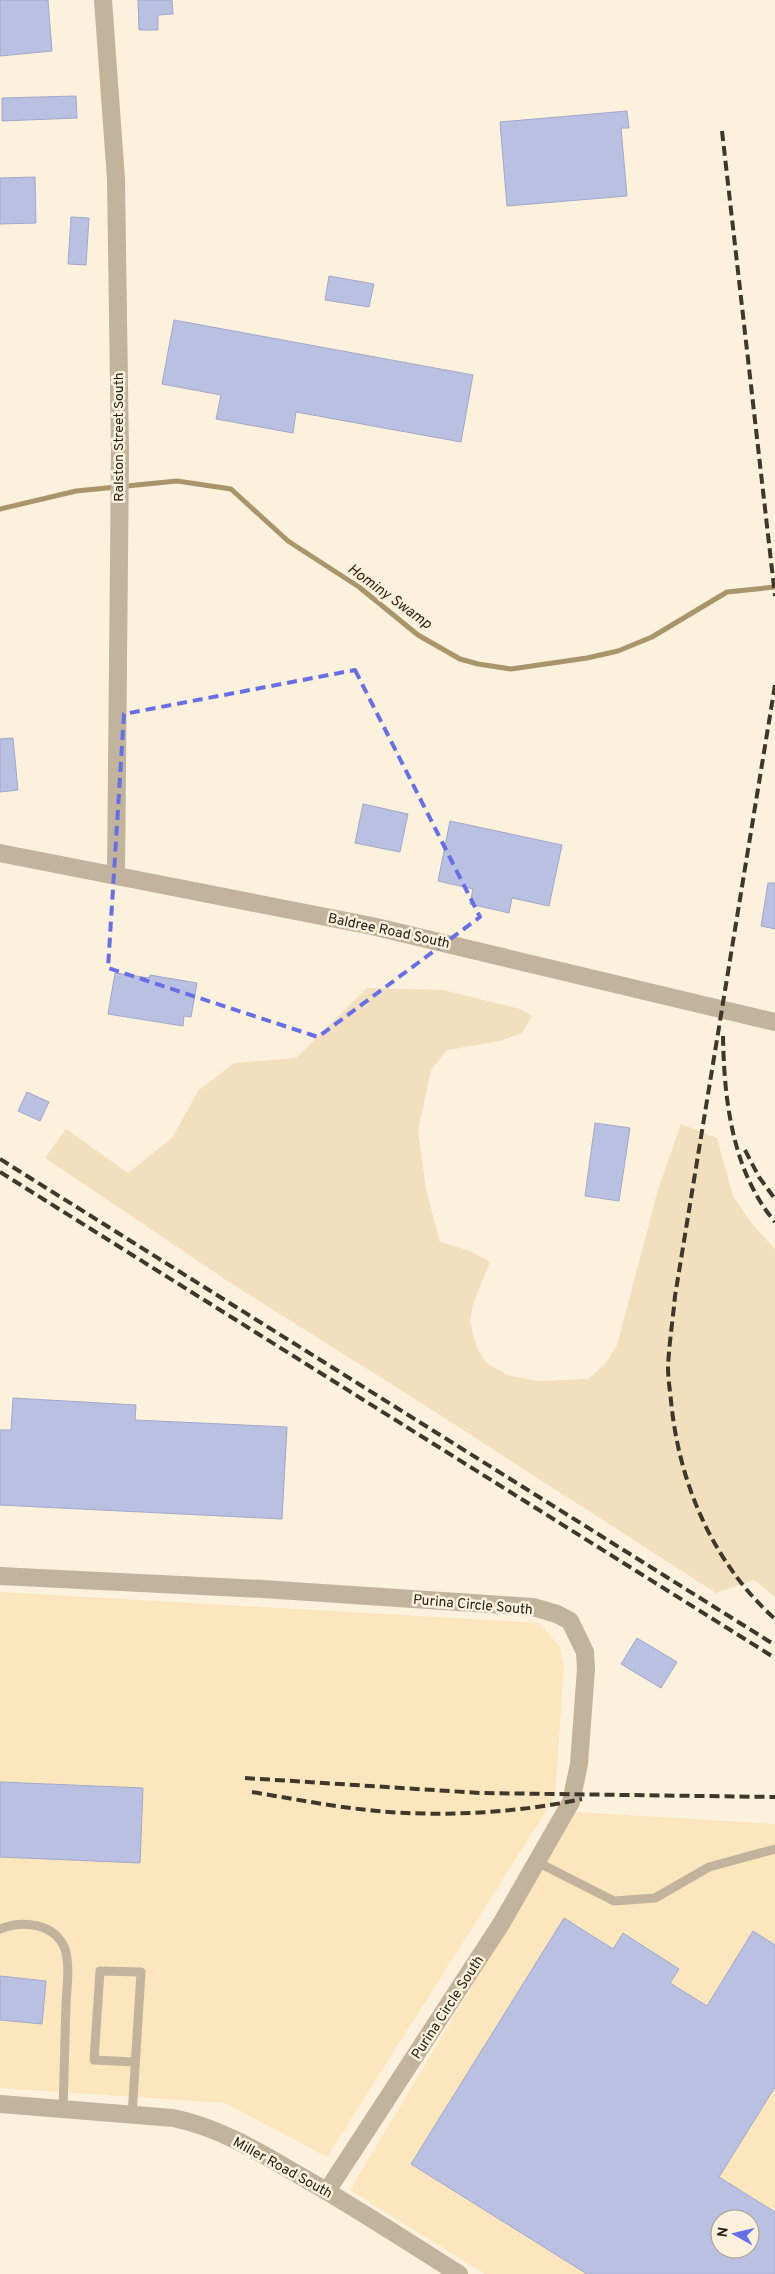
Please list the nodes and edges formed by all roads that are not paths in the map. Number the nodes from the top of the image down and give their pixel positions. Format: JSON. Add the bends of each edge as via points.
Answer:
{"nodes":[{"id":1,"x":103,"y":0,"type":"edge"},
{"id":2,"x":0,"y":853,"type":"edge"},
{"id":3,"x":116,"y":876,"type":"junction"},
{"id":4,"x":775,"y":1022,"type":"edge"},
{"id":5,"x":0,"y":1576,"type":"edge"},
{"id":6,"x":775,"y":1850,"type":"edge"},
{"id":7,"x":537,"y":1862,"type":"junction"},
{"id":8,"x":0,"y":1929,"type":"edge"},
{"id":9,"x":135,"y":2062,"type":"junction"},
{"id":10,"x":0,"y":2104,"type":"edge"},
{"id":11,"x":63,"y":2110,"type":"junction"},
{"id":12,"x":132,"y":2116,"type":"junction"},
{"id":13,"x":328,"y":2191,"type":"junction"},
{"id":14,"x":458,"y":2274,"type":"edge"}],
"edges":[{"from":1,"to":3,"type":"street","name":"Ralston Street South","via":[[116,179],[120,454]]},
{"from":2,"to":3,"type":"street","name":"Baldree Road South"},
{"from":3,"to":4,"type":"street","name":"Baldree Road South","via":[[372,926]]},
{"from":5,"to":7,"type":"street","name":"Purina Circle South","via":[[263,1589],[532,1608],[557,1614],[570,1622],[584,1652],[586,1669],[579,1764],[571,1802]]},
{"from":6,"to":7,"type":"lane","via":[[709,1867],[655,1898],[614,1901]]},
{"from":7,"to":13,"type":"street","name":"Purina Circle South","via":[[501,1924]]},
{"from":8,"to":11,"type":"lane","via":[[12,1924],[38,1925],[56,1934],[65,1950]]},
{"from":9,"to":9,"type":"lane","via":[[141,1972],[100,1971],[94,2060]]},
{"from":9,"to":12,"type":"lane"},
{"from":10,"to":11,"type":"street","name":"Miller Road South"},
{"from":11,"to":12,"type":"street","name":"Miller Road South"},
{"from":12,"to":13,"type":"street","name":"Miller Road South","via":[[194,2122],[244,2143]]},
{"from":13,"to":14,"type":"street","name":"Miller Road South"}]}
